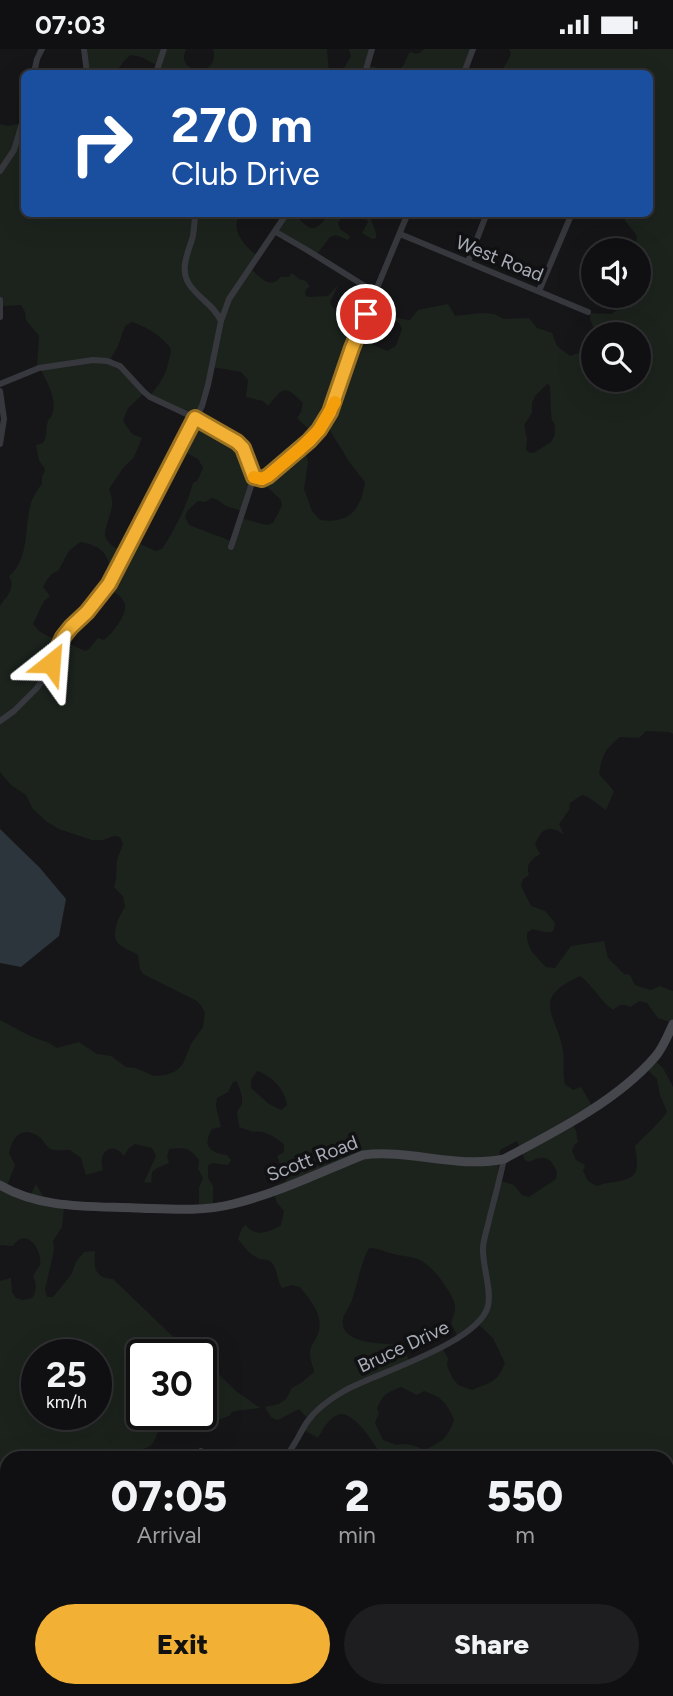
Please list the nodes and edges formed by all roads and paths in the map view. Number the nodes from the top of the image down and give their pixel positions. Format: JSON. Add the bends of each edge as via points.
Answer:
{"nodes":[{"id":1,"x":42,"y":49,"type":"edge"},
{"id":2,"x":85,"y":49,"type":"edge"},
{"id":3,"x":164,"y":49,"type":"edge"},
{"id":4,"x":372,"y":49,"type":"edge"},
{"id":5,"x":473,"y":49,"type":"edge"},
{"id":6,"x":35,"y":70,"type":"edge"},
{"id":7,"x":88,"y":70,"type":"edge"},
{"id":8,"x":157,"y":70,"type":"edge"},
{"id":9,"x":366,"y":70,"type":"edge"},
{"id":10,"x":465,"y":70,"type":"edge"},
{"id":11,"x":21,"y":127,"type":"edge"},
{"id":12,"x":0,"y":171,"type":"edge"},
{"id":13,"x":195,"y":217,"type":"edge"},
{"id":14,"x":285,"y":217,"type":"edge"},
{"id":15,"x":406,"y":217,"type":"edge"},
{"id":16,"x":486,"y":217,"type":"edge"},
{"id":17,"x":570,"y":217,"type":"edge"},
{"id":18,"x":276,"y":232,"type":"junction"},
{"id":19,"x":400,"y":234,"type":"junction"},
{"id":20,"x":468,"y":262,"type":"junction"},
{"id":21,"x":539,"y":291,"type":"junction"},
{"id":22,"x":376,"y":293,"type":"junction"},
{"id":23,"x":0,"y":300,"type":"edge"},
{"id":24,"x":588,"y":312,"type":"dead end"},
{"id":25,"x":0,"y":317,"type":"edge"},
{"id":26,"x":221,"y":321,"type":"junction"},
{"id":27,"x":0,"y":384,"type":"edge"},
{"id":28,"x":0,"y":391,"type":"edge"},
{"id":29,"x":195,"y":418,"type":"junction"},
{"id":30,"x":0,"y":444,"type":"edge"},
{"id":31,"x":254,"y":477,"type":"junction"},
{"id":32,"x":231,"y":547,"type":"dead end"},
{"id":33,"x":0,"y":721,"type":"edge"},
{"id":34,"x":673,"y":1024,"type":"edge"},
{"id":35,"x":504,"y":1159,"type":"junction"},
{"id":36,"x":0,"y":1185,"type":"edge"},
{"id":37,"x":290,"y":1451,"type":"edge"}],
"edges":[{"from":1,"to":6,"type":"street"},
{"from":2,"to":7,"type":"street"},
{"from":3,"to":8,"type":"street"},
{"from":4,"to":9,"type":"street"},
{"from":5,"to":10,"type":"street"},
{"from":11,"to":12,"type":"street","via":[[14,150]]},
{"from":13,"to":26,"type":"street","via":[[184,273]]},
{"from":14,"to":18,"type":"street"},
{"from":15,"to":19,"type":"street"},
{"from":16,"to":20,"type":"street"},
{"from":17,"to":21,"type":"street"},
{"from":18,"to":22,"type":"street"},
{"from":18,"to":26,"type":"street","via":[[233,290]]},
{"from":19,"to":20,"type":"street","name":"West Road"},
{"from":19,"to":22,"type":"street"},
{"from":20,"to":21,"type":"street","name":"West Road"},
{"from":21,"to":24,"type":"street","name":"West Road"},
{"from":22,"to":31,"type":"street","via":[[325,421],[272,474]]},
{"from":23,"to":25,"type":"street"},
{"from":26,"to":29,"type":"street","via":[[205,398]]},
{"from":27,"to":29,"type":"street","via":[[39,368],[107,361],[120,366],[150,397]]},
{"from":28,"to":30,"type":"street","via":[[4,419]]},
{"from":29,"to":31,"type":"street","via":[[243,448]]},
{"from":29,"to":33,"type":"street","via":[[109,584],[63,637],[37,688]]},
{"from":31,"to":32,"type":"street"},
{"from":34,"to":35,"type":"street","name":"Scott Road","via":[[656,1055],[628,1084]]},
{"from":35,"to":36,"type":"street","name":"Scott Road","via":[[486,1163],[382,1152],[363,1155],[246,1201],[192,1209],[71,1206],[22,1196]]},
{"from":35,"to":37,"type":"street","name":"Bruce Drive","via":[[483,1245],[488,1290],[484,1315],[444,1346],[331,1400],[308,1421]]}]}
